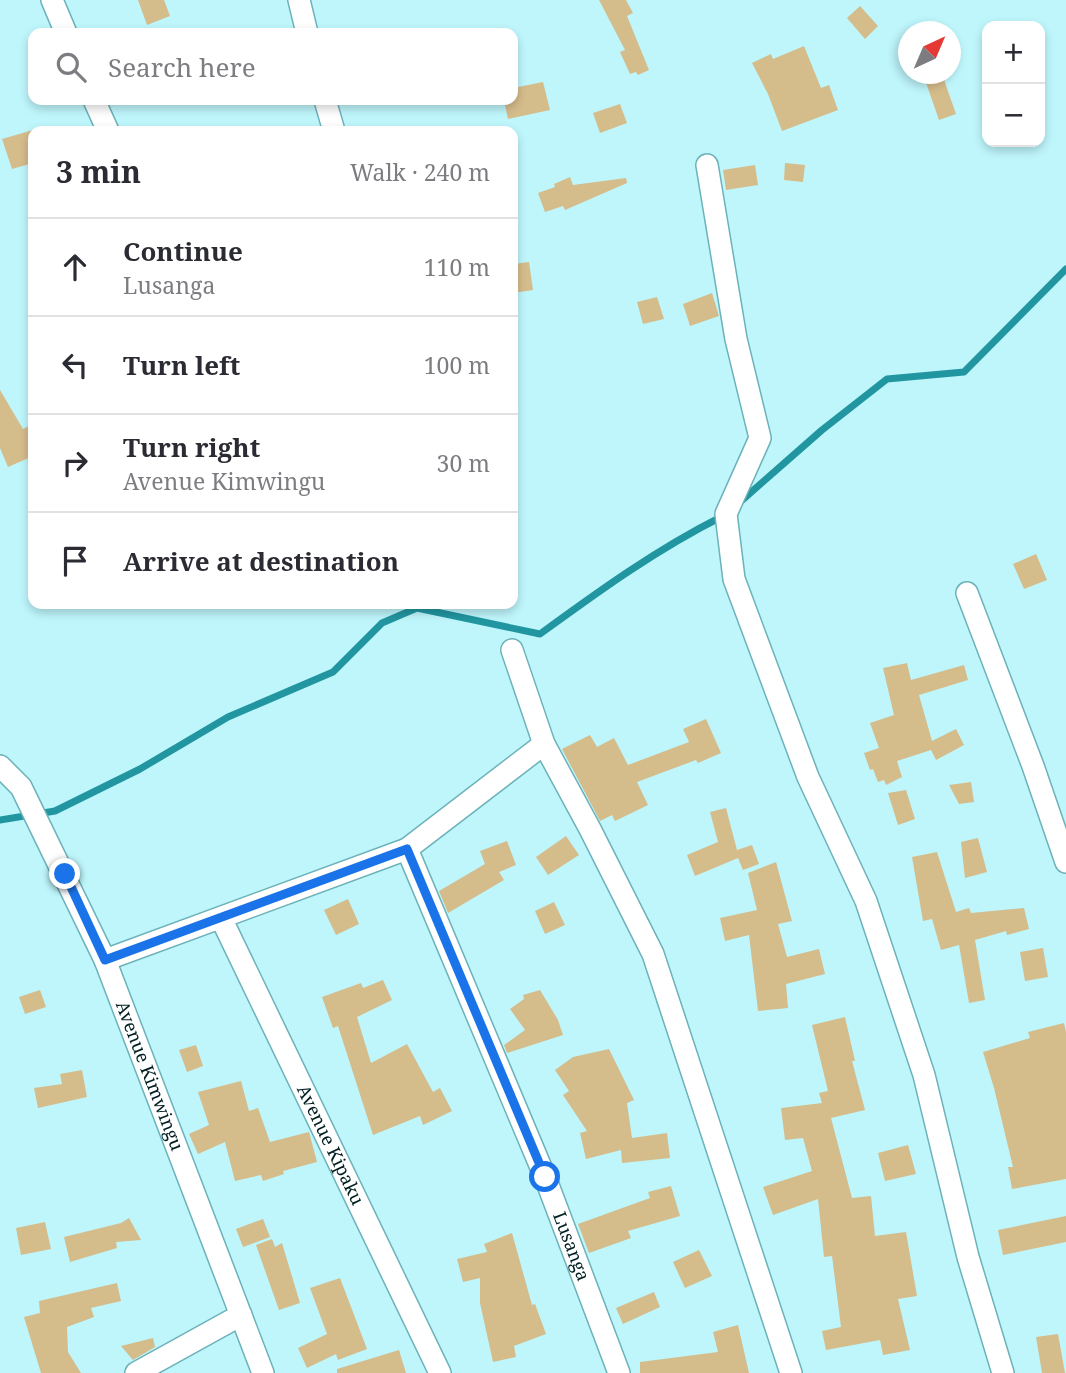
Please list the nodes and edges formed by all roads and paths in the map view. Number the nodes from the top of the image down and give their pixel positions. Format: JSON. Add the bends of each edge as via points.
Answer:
{"nodes":[{"id":1,"x":52,"y":0,"type":"edge"},
{"id":2,"x":299,"y":0,"type":"edge"},
{"id":3,"x":64,"y":28,"type":"edge"},
{"id":4,"x":306,"y":28,"type":"edge"},
{"id":5,"x":96,"y":105,"type":"edge"},
{"id":6,"x":326,"y":105,"type":"edge"},
{"id":7,"x":106,"y":126,"type":"edge"},
{"id":8,"x":333,"y":126,"type":"edge"},
{"id":9,"x":707,"y":165,"type":"dead end"},
{"id":10,"x":967,"y":593,"type":"dead end"},
{"id":11,"x":512,"y":650,"type":"dead end"},
{"id":12,"x":544,"y":744,"type":"junction"},
{"id":13,"x":0,"y":766,"type":"edge"},
{"id":14,"x":407,"y":849,"type":"junction"},
{"id":15,"x":1066,"y":862,"type":"edge"},
{"id":16,"x":221,"y":918,"type":"junction"},
{"id":17,"x":105,"y":960,"type":"junction"},
{"id":18,"x":241,"y":1315,"type":"junction"},
{"id":19,"x":136,"y":1373,"type":"edge"},
{"id":20,"x":263,"y":1373,"type":"edge"},
{"id":21,"x":440,"y":1373,"type":"edge"},
{"id":22,"x":619,"y":1373,"type":"edge"},
{"id":23,"x":791,"y":1373,"type":"edge"},
{"id":24,"x":1003,"y":1373,"type":"edge"}],
"edges":[{"from":1,"to":3,"type":"street"},
{"from":2,"to":4,"type":"street"},
{"from":5,"to":7,"type":"street"},
{"from":6,"to":8,"type":"street"},
{"from":9,"to":24,"type":"street","via":[[736,339],[760,438],[726,514],[734,579],[808,777],[866,901],[924,1075],[968,1257]]},
{"from":10,"to":15,"type":"street"},
{"from":11,"to":12,"type":"street"},
{"from":12,"to":14,"type":"street"},
{"from":12,"to":23,"type":"street","via":[[653,954]]},
{"from":13,"to":17,"type":"street","name":"Avenue Kimwingu","via":[[21,787]]},
{"from":14,"to":16,"type":"street"},
{"from":14,"to":22,"type":"street","name":"Lusanga","via":[[545,1177]]},
{"from":16,"to":17,"type":"street"},
{"from":16,"to":21,"type":"street","name":"Avenue Kipaku"},
{"from":17,"to":18,"type":"street","name":"Avenue Kimwingu"},
{"from":18,"to":19,"type":"street"},
{"from":18,"to":20,"type":"street","name":"Avenue Kimwingu"}]}
